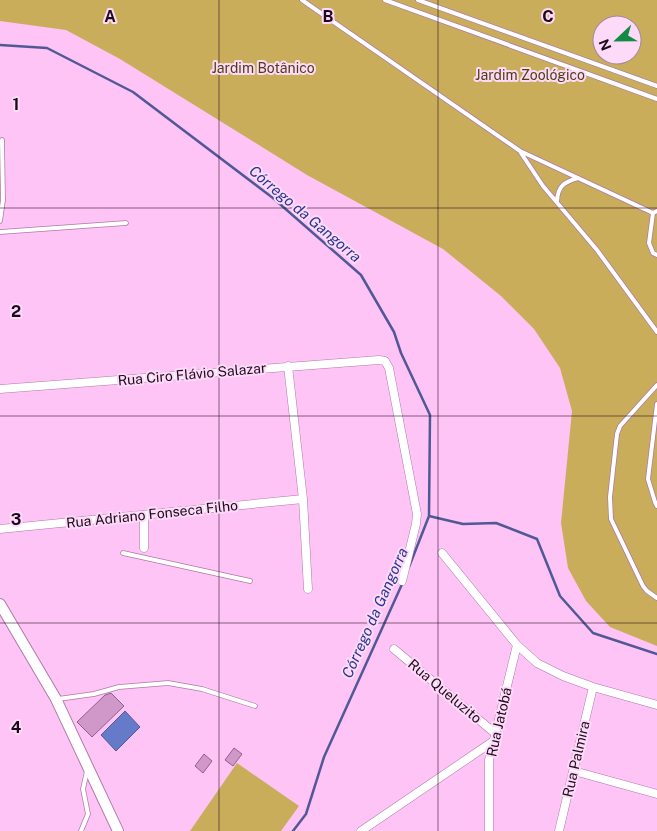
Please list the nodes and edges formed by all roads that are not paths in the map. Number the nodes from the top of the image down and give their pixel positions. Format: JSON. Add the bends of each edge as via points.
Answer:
{"nodes":[{"id":1,"x":302,"y":0,"type":"edge"},
{"id":2,"x":385,"y":0,"type":"edge"},
{"id":3,"x":418,"y":0,"type":"edge"},
{"id":4,"x":657,"y":86,"type":"edge"},
{"id":5,"x":657,"y":99,"type":"edge"},
{"id":6,"x":2,"y":140,"type":"dead end"},
{"id":7,"x":520,"y":151,"type":"junction"},
{"id":8,"x":578,"y":178,"type":"junction"},
{"id":9,"x":557,"y":202,"type":"junction"},
{"id":10,"x":655,"y":212,"type":"edge"},
{"id":11,"x":0,"y":221,"type":"edge"},
{"id":12,"x":126,"y":223,"type":"dead end"},
{"id":13,"x":0,"y":232,"type":"edge"},
{"id":14,"x":657,"y":255,"type":"edge"},
{"id":15,"x":657,"y":332,"type":"edge"},
{"id":16,"x":288,"y":366,"type":"junction"},
{"id":17,"x":657,"y":385,"type":"edge"},
{"id":18,"x":0,"y":389,"type":"edge"},
{"id":19,"x":657,"y":404,"type":"edge"},
{"id":20,"x":304,"y":499,"type":"junction"},
{"id":21,"x":657,"y":506,"type":"edge"},
{"id":22,"x":144,"y":515,"type":"junction"},
{"id":23,"x":0,"y":529,"type":"edge"},
{"id":24,"x":144,"y":548,"type":"joint"},
{"id":25,"x":123,"y":552,"type":"dead end"},
{"id":26,"x":442,"y":553,"type":"dead end"},
{"id":27,"x":144,"y":557,"type":"junction"},
{"id":28,"x":250,"y":581,"type":"dead end"},
{"id":29,"x":402,"y":581,"type":"dead end"},
{"id":30,"x":308,"y":589,"type":"dead end"},
{"id":31,"x":657,"y":598,"type":"edge"},
{"id":32,"x":0,"y":604,"type":"edge"},
{"id":33,"x":517,"y":645,"type":"junction"},
{"id":34,"x":394,"y":649,"type":"dead end"},
{"id":35,"x":593,"y":687,"type":"junction"},
{"id":36,"x":56,"y":699,"type":"junction"},
{"id":37,"x":657,"y":705,"type":"edge"},
{"id":38,"x":256,"y":706,"type":"dead end"},
{"id":39,"x":496,"y":737,"type":"junction"},
{"id":40,"x":88,"y":764,"type":"junction"},
{"id":41,"x":574,"y":771,"type":"junction"},
{"id":42,"x":657,"y":794,"type":"edge"},
{"id":43,"x":370,"y":828,"type":"edge"},
{"id":44,"x":80,"y":831,"type":"edge"},
{"id":45,"x":118,"y":831,"type":"edge"},
{"id":46,"x":361,"y":831,"type":"edge"},
{"id":47,"x":489,"y":831,"type":"edge"},
{"id":48,"x":559,"y":831,"type":"edge"}],
"edges":[{"from":1,"to":7,"type":"lane"},
{"from":2,"to":5,"type":"lane"},
{"from":3,"to":4,"type":"lane"},
{"from":6,"to":11,"type":"lane"},
{"from":7,"to":8,"type":"lane"},
{"from":7,"to":9,"type":"lane"},
{"from":8,"to":9,"type":"lane","via":[[561,187],[557,192]]},
{"from":8,"to":10,"type":"lane"},
{"from":9,"to":15,"type":"lane"},
{"from":10,"to":14,"type":"lane","via":[[649,243]]},
{"from":12,"to":13,"type":"lane"},
{"from":16,"to":18,"type":"street","name":"Rua Ciro Flávio Salazar"},
{"from":16,"to":20,"type":"street"},
{"from":16,"to":29,"type":"street","name":"Rua Ciro Flávio Salazar","via":[[378,360],[385,361],[389,368],[417,514]]},
{"from":17,"to":31,"type":"lane","via":[[620,426],[610,510],[613,526],[643,586]]},
{"from":19,"to":21,"type":"lane","via":[[648,479]]},
{"from":20,"to":22,"type":"street","name":"Rua Adriano Fonseca Filho"},
{"from":20,"to":30,"type":"street"},
{"from":22,"to":23,"type":"street","name":"Rua Adriano Fonseca Filho"},
{"from":22,"to":24,"type":"street"},
{"from":24,"to":27,"type":"lane"},
{"from":25,"to":27,"type":"lane"},
{"from":26,"to":33,"type":"street"},
{"from":27,"to":28,"type":"lane"},
{"from":32,"to":36,"type":"street"},
{"from":33,"to":35,"type":"street","via":[[537,663]]},
{"from":33,"to":39,"type":"street","name":"Rua Jatobá"},
{"from":34,"to":39,"type":"street","name":"Rua Queluzito"},
{"from":35,"to":37,"type":"street"},
{"from":35,"to":41,"type":"street","name":"Rua Palmira"},
{"from":36,"to":38,"type":"lane","via":[[119,687],[168,683],[202,689]]},
{"from":36,"to":40,"type":"street"},
{"from":39,"to":43,"type":"street"},
{"from":39,"to":47,"type":"street","name":"Rua Jatobá","via":[[489,760]]},
{"from":40,"to":44,"type":"lane","via":[[84,789],[88,814]]},
{"from":40,"to":45,"type":"street"},
{"from":41,"to":42,"type":"street"},
{"from":41,"to":48,"type":"street","name":"Rua Palmira"},
{"from":43,"to":46,"type":"street"}]}
